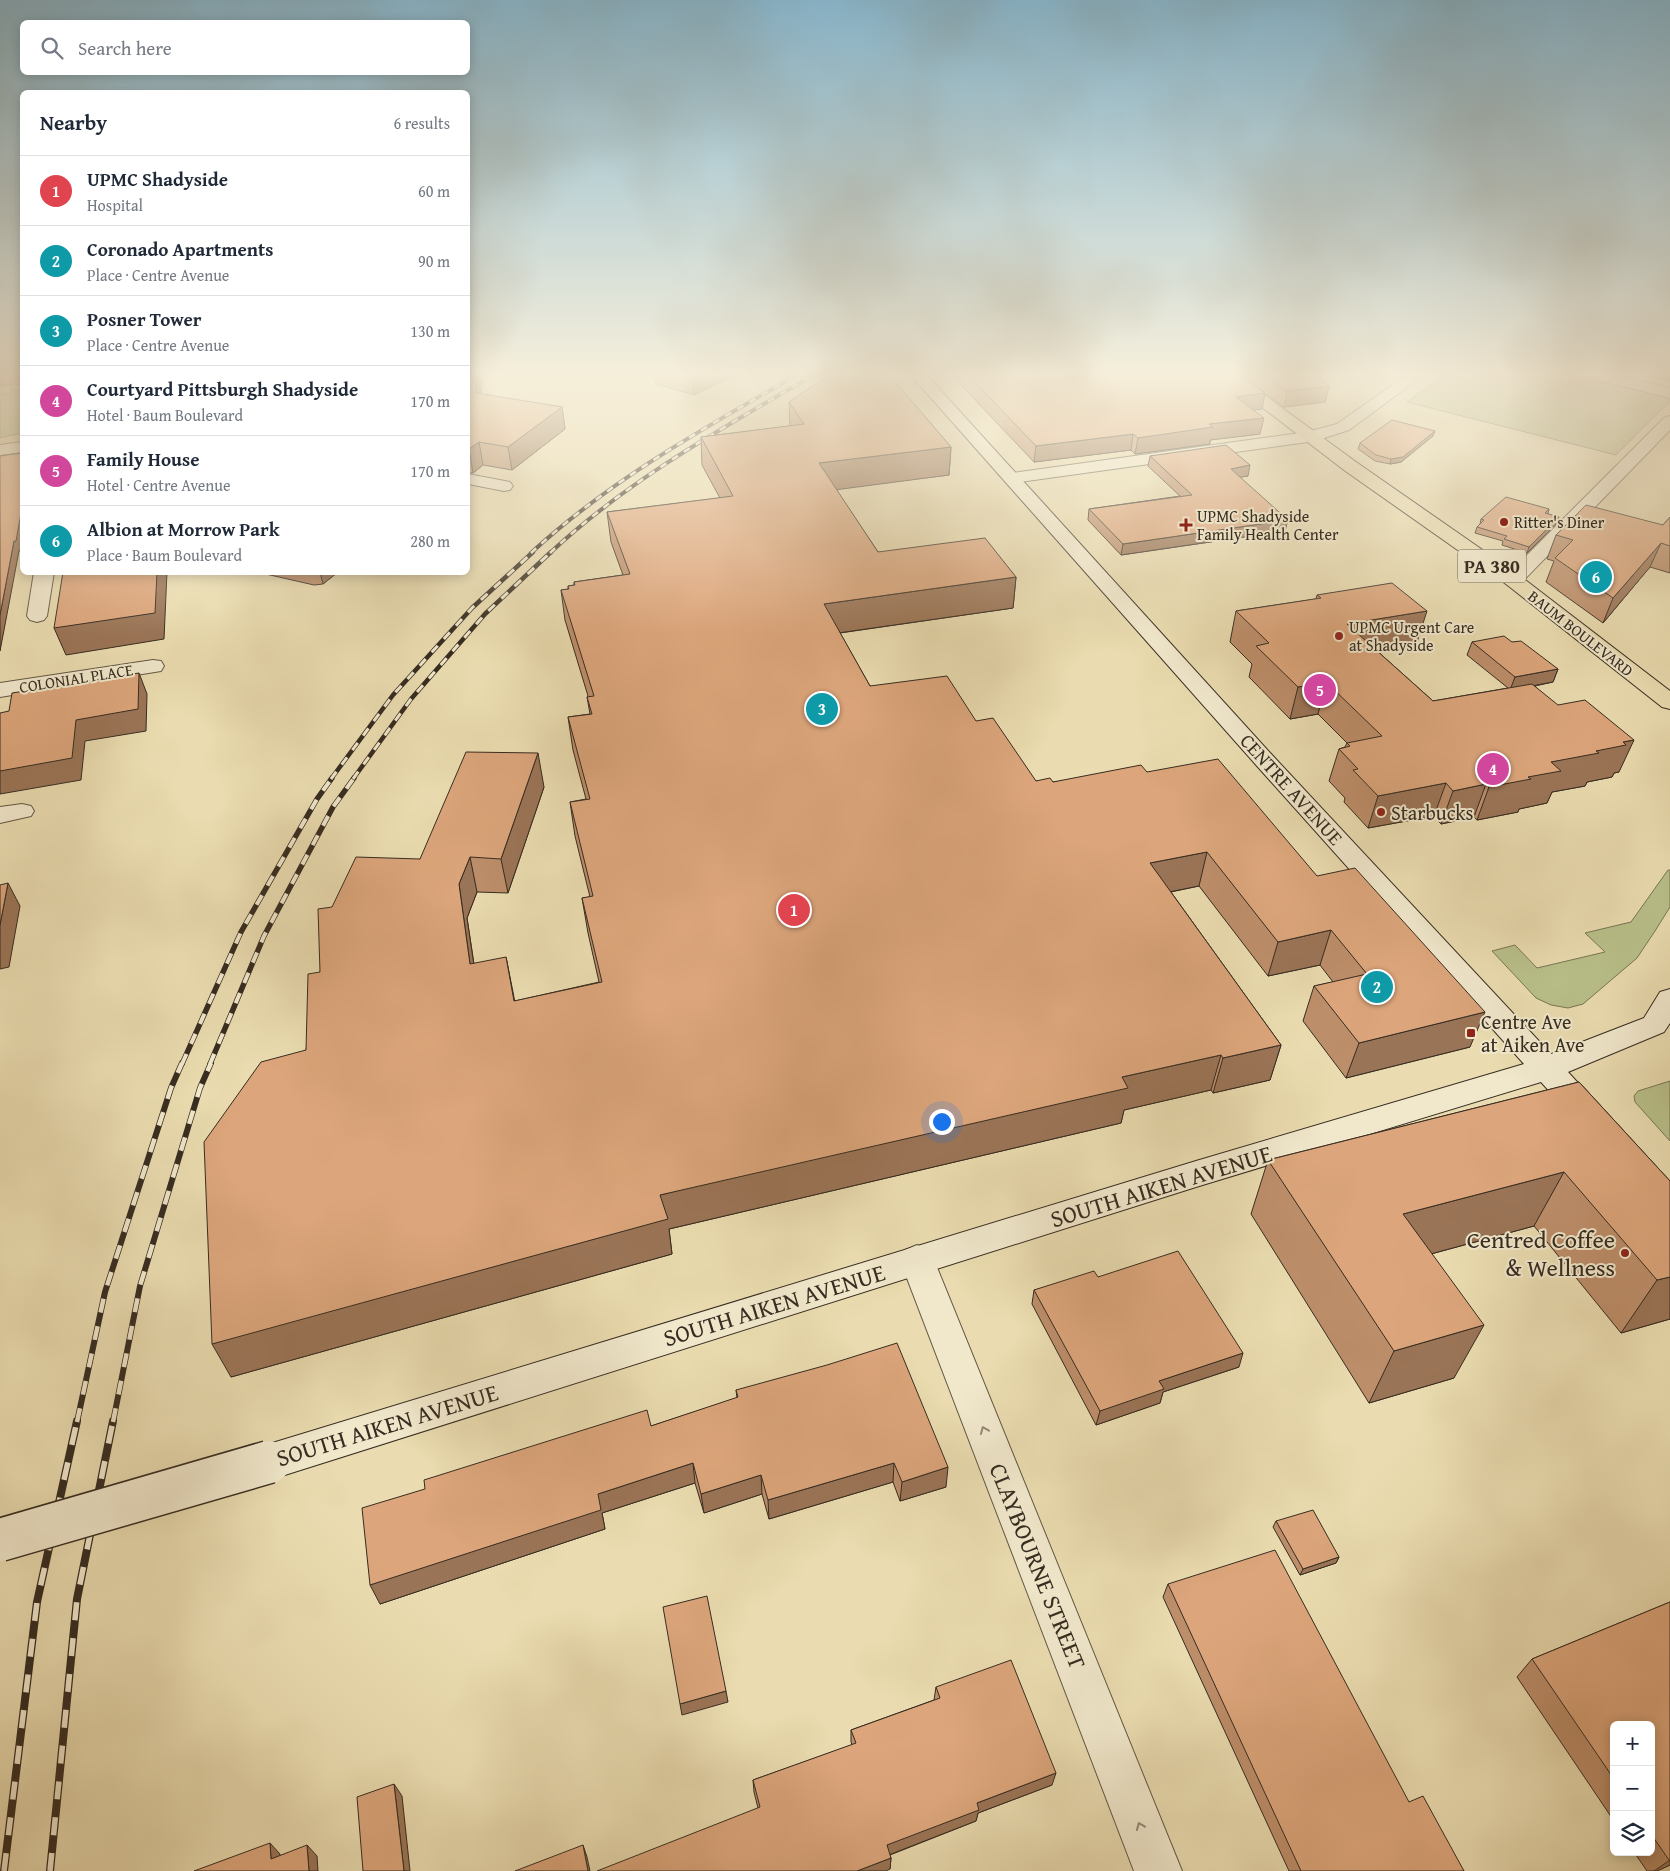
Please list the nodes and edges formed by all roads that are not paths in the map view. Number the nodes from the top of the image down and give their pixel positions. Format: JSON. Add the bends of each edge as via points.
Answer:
{"nodes":[{"id":1,"x":995,"y":459,"type":"edge"},
{"id":2,"x":1147,"y":459,"type":"edge"},
{"id":3,"x":1341,"y":459,"type":"edge"},
{"id":4,"x":1631,"y":459,"type":"edge"},
{"id":5,"x":1012,"y":478,"type":"junction"},
{"id":6,"x":470,"y":480,"type":"edge"},
{"id":7,"x":504,"y":486,"type":"dead end"},
{"id":8,"x":44,"y":575,"type":"edge"},
{"id":9,"x":1513,"y":580,"type":"junction"},
{"id":10,"x":37,"y":616,"type":"dead end"},
{"id":11,"x":153,"y":666,"type":"dead end"},
{"id":12,"x":0,"y":690,"type":"edge"},
{"id":13,"x":1670,"y":702,"type":"edge"},
{"id":14,"x":1670,"y":999,"type":"edge"},
{"id":15,"x":1662,"y":1027,"type":"edge"},
{"id":16,"x":1548,"y":1069,"type":"junction"},
{"id":17,"x":1605,"y":1132,"type":"edge"},
{"id":18,"x":917,"y":1260,"type":"junction"},
{"id":19,"x":0,"y":1540,"type":"edge"},
{"id":20,"x":1158,"y":1871,"type":"edge"}],
"edges":[{"from":1,"to":5,"type":"main road","name":"CENTRE AVENUE"},
{"from":2,"to":5,"type":"main road"},
{"from":3,"to":9,"type":"main road","name":"BAUM BOULEVARD","number":"PA 380"},
{"from":4,"to":9,"type":"main road"},
{"from":5,"to":16,"type":"main road","name":"CENTRE AVENUE","via":[[1265,761]]},
{"from":6,"to":7,"type":"main road"},
{"from":8,"to":10,"type":"main road"},
{"from":9,"to":13,"type":"main road","name":"BAUM BOULEVARD","number":"PA 380"},
{"from":11,"to":12,"type":"main road","name":"COLONIAL PLACE"},
{"from":14,"to":15,"type":"main road"},
{"from":15,"to":16,"type":"main road","name":"SOUTH AIKEN AVENUE"},
{"from":16,"to":17,"type":"main road","name":"CENTRE AVENUE"},
{"from":16,"to":18,"type":"main road","name":"SOUTH AIKEN AVENUE"},
{"from":18,"to":19,"type":"main road","name":"SOUTH AIKEN AVENUE","bridge":true,"via":[[269,1462]]},
{"from":20,"to":18,"type":"main road","name":"CLAYBOURNE STREET","one_way":true}]}
